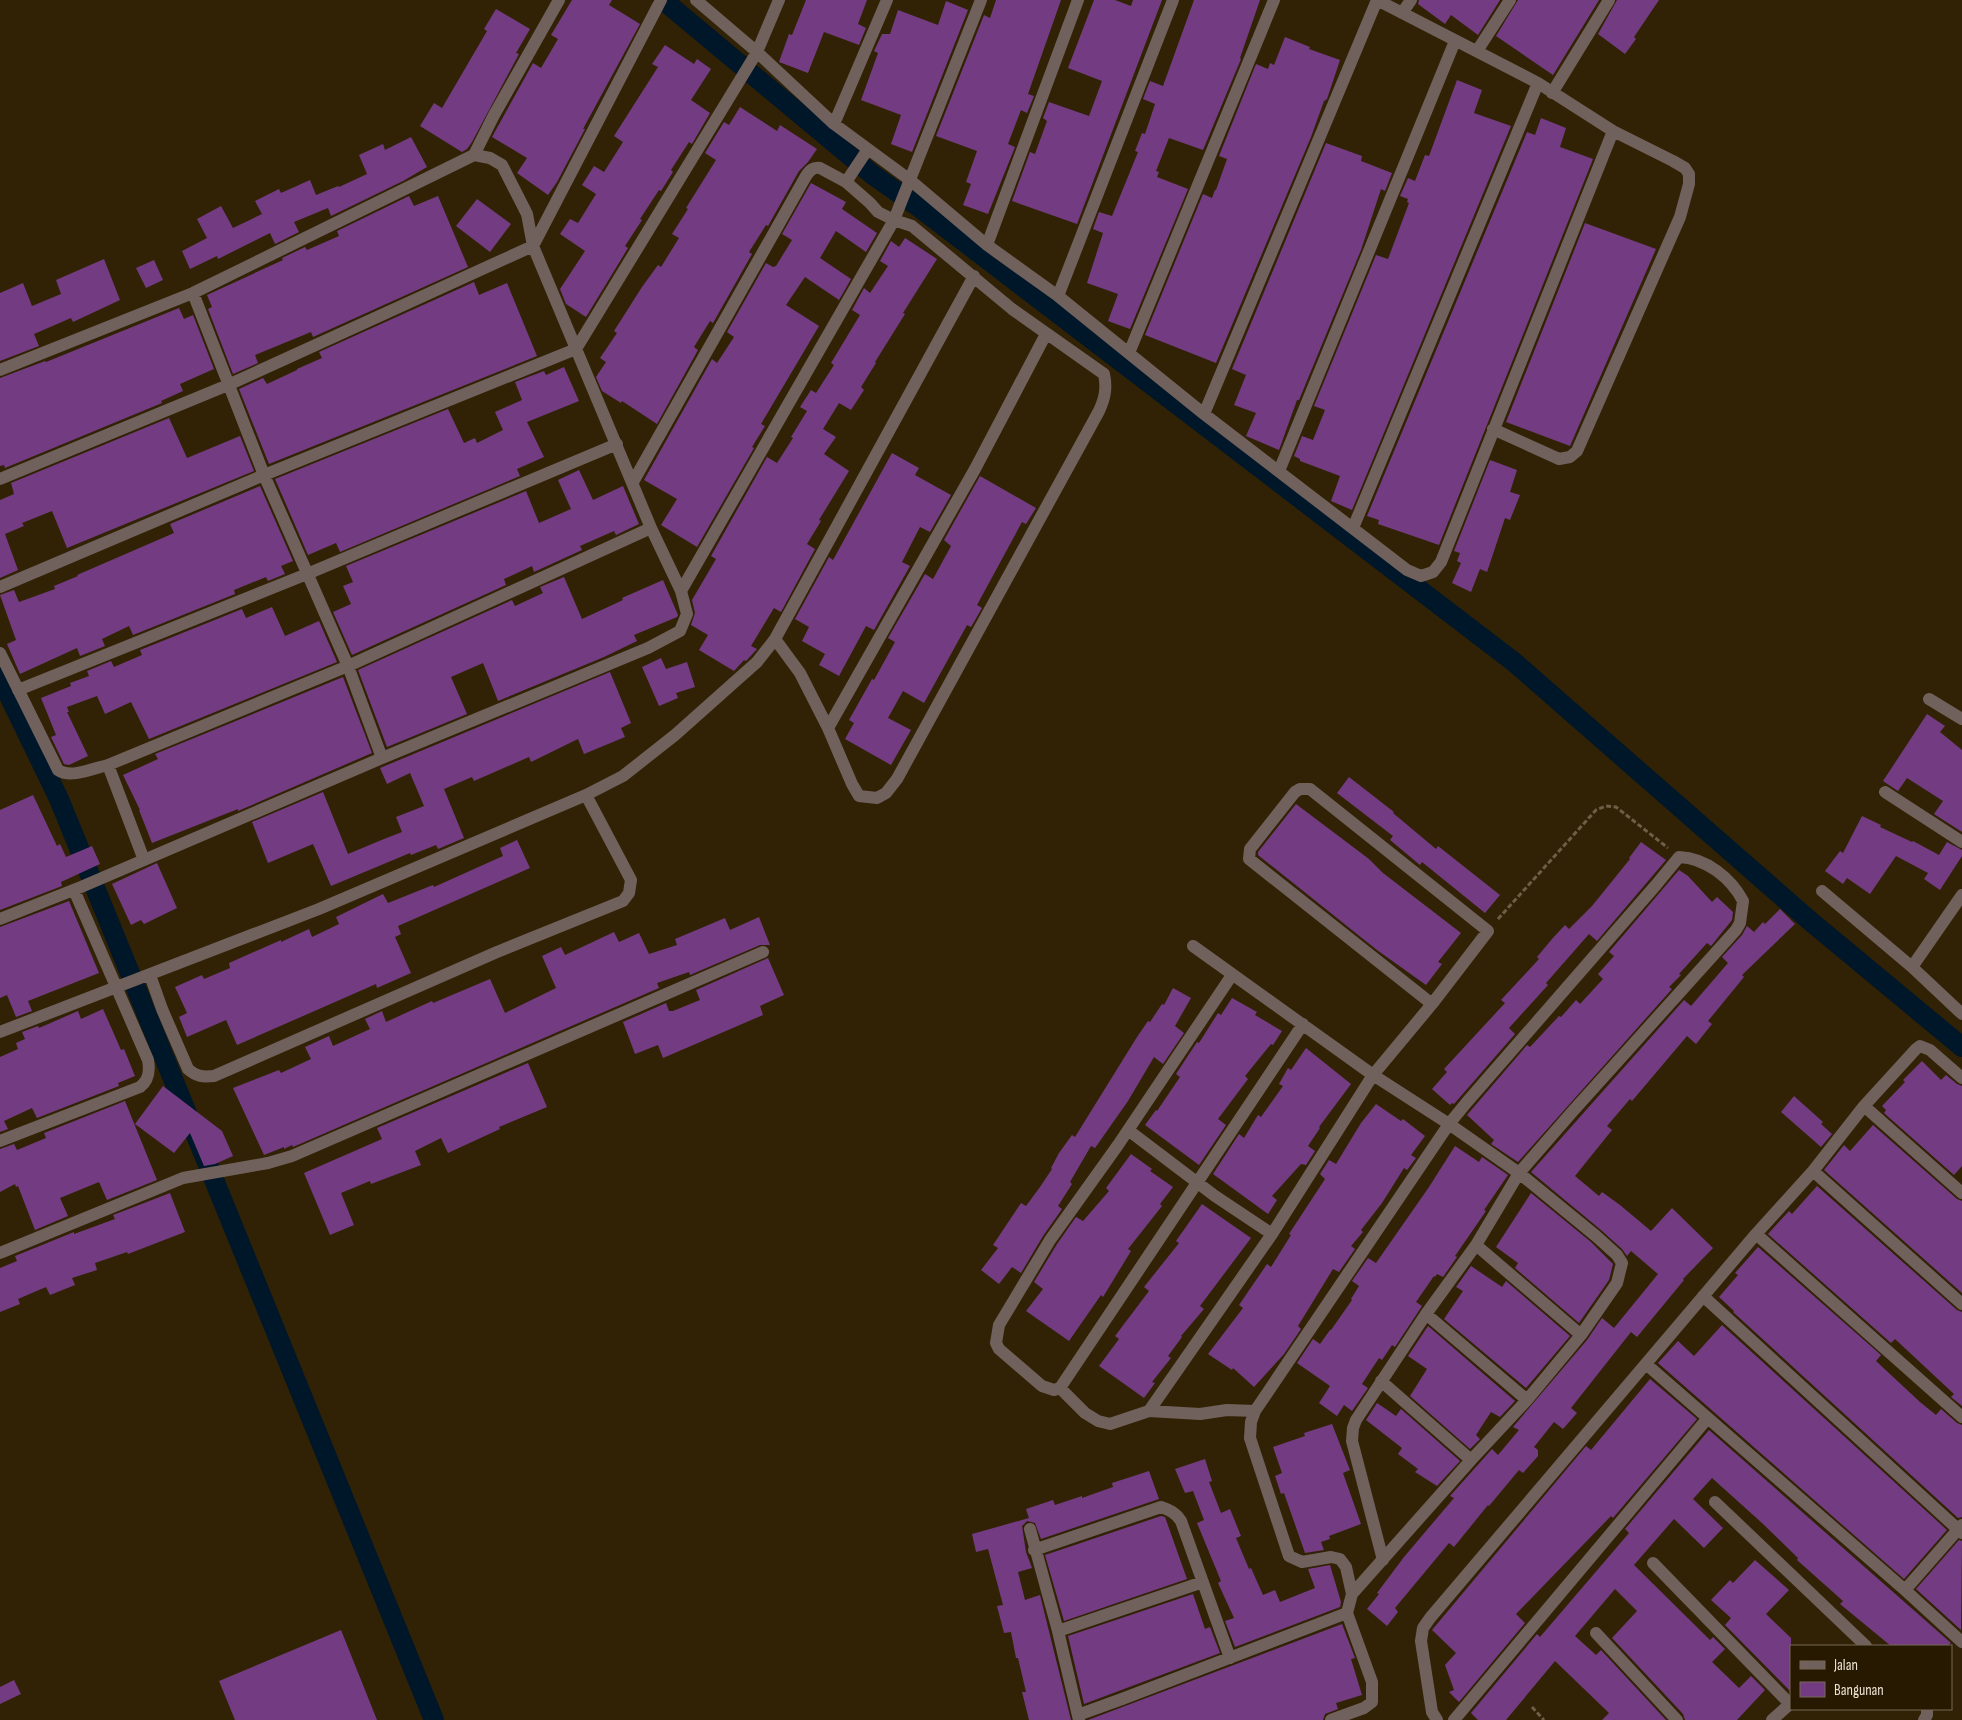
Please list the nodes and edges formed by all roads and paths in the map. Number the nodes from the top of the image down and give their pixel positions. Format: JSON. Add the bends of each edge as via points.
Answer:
{"nodes":[{"id":1,"x":559,"y":0,"type":"edge"},
{"id":2,"x":696,"y":0,"type":"edge"},
{"id":3,"x":779,"y":0,"type":"edge"},
{"id":4,"x":887,"y":0,"type":"edge"},
{"id":5,"x":980,"y":0,"type":"edge"},
{"id":6,"x":1078,"y":0,"type":"edge"},
{"id":7,"x":1173,"y":0,"type":"edge"},
{"id":8,"x":1274,"y":0,"type":"edge"},
{"id":9,"x":1377,"y":0,"type":"edge"},
{"id":10,"x":1410,"y":0,"type":"edge"},
{"id":11,"x":1510,"y":0,"type":"edge"},
{"id":12,"x":1609,"y":0,"type":"edge"},
{"id":13,"x":658,"y":6,"type":"edge"},
{"id":14,"x":1402,"y":13,"type":"junction"},
{"id":15,"x":1455,"y":41,"type":"junction"},
{"id":16,"x":1477,"y":51,"type":"junction"},
{"id":17,"x":756,"y":53,"type":"junction"},
{"id":18,"x":1538,"y":83,"type":"junction"},
{"id":19,"x":1552,"y":93,"type":"junction"},
{"id":20,"x":834,"y":124,"type":"junction"},
{"id":21,"x":1613,"y":131,"type":"junction"},
{"id":22,"x":866,"y":151,"type":"junction"},
{"id":23,"x":474,"y":155,"type":"junction"},
{"id":24,"x":849,"y":177,"type":"junction"},
{"id":25,"x":909,"y":184,"type":"junction"},
{"id":26,"x":895,"y":217,"type":"junction"},
{"id":27,"x":987,"y":245,"type":"junction"},
{"id":28,"x":533,"y":246,"type":"junction"},
{"id":29,"x":974,"y":276,"type":"junction"},
{"id":30,"x":193,"y":293,"type":"junction"},
{"id":31,"x":1058,"y":296,"type":"junction"},
{"id":32,"x":1046,"y":334,"type":"junction"},
{"id":33,"x":576,"y":349,"type":"junction"},
{"id":34,"x":1129,"y":353,"type":"junction"},
{"id":35,"x":0,"y":370,"type":"edge"},
{"id":36,"x":228,"y":385,"type":"junction"},
{"id":37,"x":1204,"y":414,"type":"junction"},
{"id":38,"x":1494,"y":429,"type":"junction"},
{"id":39,"x":617,"y":444,"type":"junction"},
{"id":40,"x":1279,"y":471,"type":"junction"},
{"id":41,"x":264,"y":475,"type":"junction"},
{"id":42,"x":0,"y":479,"type":"edge"},
{"id":43,"x":633,"y":482,"type":"junction"},
{"id":44,"x":651,"y":528,"type":"junction"},
{"id":45,"x":1353,"y":528,"type":"junction"},
{"id":46,"x":307,"y":574,"type":"junction"},
{"id":47,"x":0,"y":587,"type":"edge"},
{"id":48,"x":681,"y":591,"type":"junction"},
{"id":49,"x":775,"y":639,"type":"junction"},
{"id":50,"x":0,"y":653,"type":"edge"},
{"id":51,"x":348,"y":666,"type":"junction"},
{"id":52,"x":18,"y":690,"type":"junction"},
{"id":53,"x":1929,"y":698,"type":"dead end"},
{"id":54,"x":1962,"y":719,"type":"edge"},
{"id":55,"x":828,"y":728,"type":"junction"},
{"id":56,"x":382,"y":758,"type":"junction"},
{"id":57,"x":108,"y":765,"type":"junction"},
{"id":58,"x":1885,"y":792,"type":"dead end"},
{"id":59,"x":586,"y":796,"type":"junction"},
{"id":60,"x":1962,"y":842,"type":"edge"},
{"id":61,"x":1679,"y":857,"type":"junction"},
{"id":62,"x":144,"y":860,"type":"junction"},
{"id":63,"x":78,"y":888,"type":"junction"},
{"id":64,"x":1822,"y":891,"type":"dead end"},
{"id":65,"x":1962,"y":895,"type":"edge"},
{"id":66,"x":0,"y":919,"type":"edge"},
{"id":67,"x":1488,"y":931,"type":"junction"},
{"id":68,"x":1193,"y":946,"type":"dead end"},
{"id":69,"x":763,"y":952,"type":"dead end"},
{"id":70,"x":1912,"y":967,"type":"junction"},
{"id":71,"x":1232,"y":975,"type":"junction"},
{"id":72,"x":147,"y":976,"type":"junction"},
{"id":73,"x":120,"y":986,"type":"junction"},
{"id":74,"x":1432,"y":1004,"type":"junction"},
{"id":75,"x":1962,"y":1014,"type":"edge"},
{"id":76,"x":1303,"y":1024,"type":"junction"},
{"id":77,"x":0,"y":1032,"type":"edge"},
{"id":78,"x":1374,"y":1075,"type":"junction"},
{"id":79,"x":1962,"y":1078,"type":"edge"},
{"id":80,"x":1864,"y":1106,"type":"junction"},
{"id":81,"x":1449,"y":1124,"type":"junction"},
{"id":82,"x":1128,"y":1130,"type":"junction"},
{"id":83,"x":0,"y":1141,"type":"edge"},
{"id":84,"x":1813,"y":1171,"type":"junction"},
{"id":85,"x":1519,"y":1173,"type":"junction"},
{"id":86,"x":1196,"y":1182,"type":"junction"},
{"id":87,"x":1962,"y":1193,"type":"edge"},
{"id":88,"x":1272,"y":1234,"type":"junction"},
{"id":89,"x":1756,"y":1234,"type":"junction"},
{"id":90,"x":1476,"y":1245,"type":"junction"},
{"id":91,"x":0,"y":1253,"type":"edge"},
{"id":92,"x":1703,"y":1296,"type":"junction"},
{"id":93,"x":1962,"y":1304,"type":"edge"},
{"id":94,"x":1426,"y":1314,"type":"junction"},
{"id":95,"x":1581,"y":1334,"type":"junction"},
{"id":96,"x":1646,"y":1364,"type":"junction"},
{"id":97,"x":1381,"y":1381,"type":"junction"},
{"id":98,"x":1060,"y":1388,"type":"junction"},
{"id":99,"x":1527,"y":1400,"type":"junction"},
{"id":100,"x":1149,"y":1411,"type":"junction"},
{"id":101,"x":1255,"y":1411,"type":"junction"},
{"id":102,"x":1962,"y":1417,"type":"edge"},
{"id":103,"x":1708,"y":1419,"type":"junction"},
{"id":104,"x":1471,"y":1460,"type":"junction"},
{"id":105,"x":1716,"y":1502,"type":"dead end"},
{"id":106,"x":1960,"y":1529,"type":"edge"},
{"id":107,"x":1030,"y":1530,"type":"dead end"},
{"id":108,"x":1034,"y":1550,"type":"junction"},
{"id":109,"x":1384,"y":1560,"type":"junction"},
{"id":110,"x":1653,"y":1563,"type":"dead end"},
{"id":111,"x":1204,"y":1582,"type":"junction"},
{"id":112,"x":1905,"y":1590,"type":"junction"},
{"id":113,"x":1352,"y":1594,"type":"junction"},
{"id":114,"x":1347,"y":1613,"type":"junction"},
{"id":115,"x":1058,"y":1632,"type":"junction"},
{"id":116,"x":1596,"y":1633,"type":"dead end"},
{"id":117,"x":1962,"y":1642,"type":"edge"},
{"id":118,"x":1861,"y":1645,"type":"edge"},
{"id":119,"x":1230,"y":1658,"type":"junction"},
{"id":120,"x":1790,"y":1704,"type":"edge"},
{"id":121,"x":1532,"y":1707,"type":"dead end"},
{"id":122,"x":1078,"y":1717,"type":"edge"},
{"id":123,"x":1332,"y":1720,"type":"edge"},
{"id":124,"x":1437,"y":1720,"type":"edge"},
{"id":125,"x":1454,"y":1720,"type":"edge"},
{"id":126,"x":1544,"y":1720,"type":"edge"},
{"id":127,"x":1677,"y":1720,"type":"edge"},
{"id":128,"x":1772,"y":1720,"type":"edge"}],
"edges":[{"from":1,"to":23,"type":"street"},
{"from":2,"to":17,"type":"street"},
{"from":3,"to":17,"type":"street"},
{"from":4,"to":20,"type":"street"},
{"from":5,"to":25,"type":"street"},
{"from":6,"to":27,"type":"street"},
{"from":7,"to":31,"type":"street"},
{"from":8,"to":34,"type":"street"},
{"from":9,"to":14,"type":"street"},
{"from":9,"to":37,"type":"street"},
{"from":10,"to":14,"type":"street"},
{"from":11,"to":16,"type":"street"},
{"from":12,"to":19,"type":"street"},
{"from":13,"to":28,"type":"street"},
{"from":14,"to":15,"type":"street"},
{"from":15,"to":16,"type":"street"},
{"from":15,"to":40,"type":"street"},
{"from":16,"to":18,"type":"street"},
{"from":17,"to":20,"type":"street"},
{"from":17,"to":33,"type":"street"},
{"from":18,"to":19,"type":"street"},
{"from":18,"to":45,"type":"street"},
{"from":19,"to":21,"type":"street"},
{"from":20,"to":22,"type":"street"},
{"from":21,"to":38,"type":"street"},
{"from":21,"to":38,"type":"street","via":[[1685,168],[1689,184],[1680,217],[1577,452],[1559,459]]},
{"from":22,"to":24,"type":"street"},
{"from":22,"to":25,"type":"street"},
{"from":23,"to":28,"type":"street","via":[[490,158],[502,165],[527,214]]},
{"from":23,"to":30,"type":"street"},
{"from":24,"to":26,"type":"street","via":[[878,212]]},
{"from":24,"to":43,"type":"street","via":[[820,168],[811,169],[806,176]]},
{"from":25,"to":26,"type":"street"},
{"from":25,"to":27,"type":"street"},
{"from":26,"to":29,"type":"street","via":[[912,226]]},
{"from":26,"to":48,"type":"street"},
{"from":27,"to":31,"type":"street"},
{"from":28,"to":33,"type":"street"},
{"from":28,"to":36,"type":"street"},
{"from":29,"to":32,"type":"street"},
{"from":29,"to":49,"type":"street"},
{"from":30,"to":35,"type":"street"},
{"from":30,"to":36,"type":"street"},
{"from":31,"to":34,"type":"street"},
{"from":32,"to":55,"type":"street","via":[[975,469]]},
{"from":32,"to":55,"type":"street","via":[[1104,374],[1105,398],[886,793],[877,798],[859,796]]},
{"from":33,"to":39,"type":"street"},
{"from":33,"to":41,"type":"street"},
{"from":34,"to":37,"type":"street"},
{"from":36,"to":41,"type":"street"},
{"from":36,"to":42,"type":"street"},
{"from":37,"to":40,"type":"street"},
{"from":38,"to":45,"type":"street","via":[[1441,562],[1433,572],[1415,574]]},
{"from":39,"to":43,"type":"street"},
{"from":39,"to":46,"type":"street"},
{"from":40,"to":45,"type":"street"},
{"from":41,"to":46,"type":"street"},
{"from":41,"to":47,"type":"street"},
{"from":43,"to":44,"type":"street"},
{"from":44,"to":48,"type":"street"},
{"from":44,"to":51,"type":"street"},
{"from":46,"to":51,"type":"street"},
{"from":46,"to":52,"type":"street"},
{"from":48,"to":56,"type":"street","via":[[687,614],[680,631],[669,639]]},
{"from":49,"to":55,"type":"street","via":[[800,672]]},
{"from":49,"to":59,"type":"street","via":[[757,662],[675,735],[623,776]]},
{"from":50,"to":52,"type":"street"},
{"from":51,"to":56,"type":"street"},
{"from":51,"to":57,"type":"street"},
{"from":52,"to":57,"type":"street","via":[[58,770],[63,774],[73,774]]},
{"from":53,"to":54,"type":"street"},
{"from":56,"to":62,"type":"street"},
{"from":57,"to":62,"type":"street"},
{"from":58,"to":60,"type":"street"},
{"from":59,"to":72,"type":"street","via":[[319,909]]},
{"from":59,"to":72,"type":"street","via":[[630,880],[629,892],[623,901],[497,952],[214,1076],[202,1077],[188,1069]]},
{"from":61,"to":67,"type":"path","via":[[1616,807],[1606,806],[1596,810]]},
{"from":61,"to":81,"type":"street"},
{"from":61,"to":85,"type":"street","via":[[1691,857],[1707,864],[1731,882],[1743,901],[1740,923]]},
{"from":62,"to":63,"type":"street"},
{"from":63,"to":66,"type":"street"},
{"from":63,"to":73,"type":"street"},
{"from":64,"to":70,"type":"street"},
{"from":65,"to":70,"type":"street"},
{"from":67,"to":74,"type":"street"},
{"from":67,"to":74,"type":"street","via":[[1310,789],[1295,792],[1250,849],[1249,859],[1254,864]]},
{"from":68,"to":71,"type":"street"},
{"from":69,"to":91,"type":"street","via":[[292,1156],[183,1178]]},
{"from":70,"to":75,"type":"street"},
{"from":71,"to":76,"type":"street"},
{"from":71,"to":82,"type":"street"},
{"from":72,"to":73,"type":"street"},
{"from":73,"to":77,"type":"street"},
{"from":73,"to":83,"type":"street","via":[[148,1060],[149,1070],[144,1084]]},
{"from":74,"to":78,"type":"street"},
{"from":76,"to":78,"type":"street"},
{"from":76,"to":86,"type":"street"},
{"from":78,"to":81,"type":"street"},
{"from":78,"to":88,"type":"street"},
{"from":79,"to":80,"type":"street","via":[[1930,1050],[1920,1046]]},
{"from":80,"to":84,"type":"street"},
{"from":80,"to":87,"type":"street"},
{"from":81,"to":85,"type":"street"},
{"from":81,"to":101,"type":"street"},
{"from":82,"to":86,"type":"street"},
{"from":82,"to":98,"type":"street","via":[[1050,1240],[999,1325],[996,1343],[999,1349],[1042,1386],[1054,1390]]},
{"from":84,"to":89,"type":"street"},
{"from":84,"to":93,"type":"street"},
{"from":85,"to":90,"type":"street"},
{"from":85,"to":95,"type":"street","via":[[1596,1236],[1622,1263],[1618,1283]]},
{"from":86,"to":88,"type":"street"},
{"from":86,"to":98,"type":"street"},
{"from":88,"to":100,"type":"street"},
{"from":89,"to":92,"type":"street"},
{"from":89,"to":102,"type":"street"},
{"from":90,"to":94,"type":"street"},
{"from":90,"to":95,"type":"street"},
{"from":92,"to":96,"type":"street"},
{"from":92,"to":106,"type":"street"},
{"from":94,"to":97,"type":"street"},
{"from":94,"to":99,"type":"street"},
{"from":95,"to":99,"type":"street"},
{"from":96,"to":103,"type":"street"},
{"from":96,"to":124,"type":"street","via":[[1423,1628],[1421,1641],[1432,1712]]},
{"from":97,"to":104,"type":"street"},
{"from":97,"to":109,"type":"street","via":[[1356,1420],[1352,1441]]},
{"from":98,"to":100,"type":"street","via":[[1098,1421],[1110,1424]]},
{"from":99,"to":104,"type":"street"},
{"from":100,"to":101,"type":"street","via":[[1200,1414],[1226,1410]]},
{"from":101,"to":113,"type":"street","via":[[1250,1438],[1289,1556],[1302,1562],[1331,1557],[1340,1560],[1346,1567]]},
{"from":103,"to":112,"type":"street"},
{"from":103,"to":125,"type":"street"},
{"from":104,"to":109,"type":"street"},
{"from":105,"to":118,"type":"street"},
{"from":106,"to":112,"type":"street"},
{"from":107,"to":108,"type":"street"},
{"from":108,"to":111,"type":"street","via":[[1161,1507],[1177,1515]]},
{"from":108,"to":115,"type":"street"},
{"from":109,"to":113,"type":"street"},
{"from":110,"to":120,"type":"street"},
{"from":111,"to":115,"type":"street"},
{"from":111,"to":119,"type":"street"},
{"from":112,"to":117,"type":"street"},
{"from":113,"to":114,"type":"street"},
{"from":114,"to":119,"type":"street"},
{"from":114,"to":123,"type":"street","via":[[1372,1682],[1372,1702]]},
{"from":115,"to":122,"type":"street"},
{"from":116,"to":127,"type":"street"},
{"from":119,"to":122,"type":"street"},
{"from":120,"to":128,"type":"street"},
{"from":121,"to":126,"type":"path"}]}
